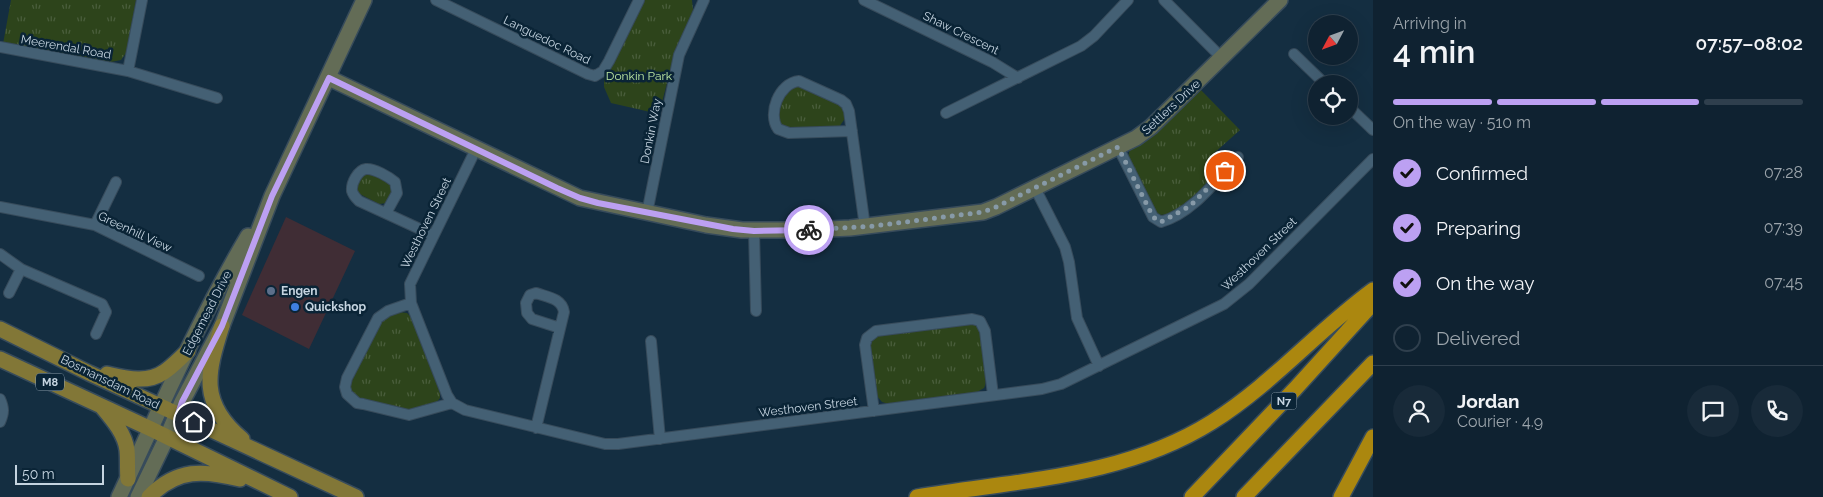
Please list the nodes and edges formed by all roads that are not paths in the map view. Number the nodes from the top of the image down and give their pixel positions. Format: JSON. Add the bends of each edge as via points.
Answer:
{"nodes":[{"id":1,"x":142,"y":0,"type":"edge"},
{"id":2,"x":364,"y":0,"type":"edge"},
{"id":3,"x":436,"y":0,"type":"edge"},
{"id":4,"x":638,"y":0,"type":"edge"},
{"id":5,"x":704,"y":0,"type":"edge"},
{"id":6,"x":864,"y":0,"type":"edge"},
{"id":7,"x":1128,"y":0,"type":"edge"},
{"id":8,"x":1164,"y":0,"type":"edge"},
{"id":9,"x":1280,"y":0,"type":"edge"},
{"id":10,"x":0,"y":48,"type":"edge"},
{"id":11,"x":1294,"y":54,"type":"dead end"},
{"id":12,"x":1222,"y":58,"type":"junction"},
{"id":13,"x":128,"y":71,"type":"junction"},
{"id":14,"x":1316,"y":75,"type":"edge"},
{"id":15,"x":329,"y":78,"type":"junction"},
{"id":16,"x":1018,"y":78,"type":"junction"},
{"id":17,"x":216,"y":98,"type":"dead end"},
{"id":18,"x":946,"y":113,"type":"dead end"},
{"id":19,"x":1358,"y":116,"type":"edge"},
{"id":20,"x":1373,"y":130,"type":"edge"},
{"id":21,"x":852,"y":131,"type":"junction"},
{"id":22,"x":1118,"y":147,"type":"junction"},
{"id":23,"x":476,"y":149,"type":"junction"},
{"id":24,"x":1238,"y":157,"type":"dead end"},
{"id":25,"x":1373,"y":159,"type":"edge"},
{"id":26,"x":116,"y":182,"type":"dead end"},
{"id":27,"x":1036,"y":188,"type":"junction"},
{"id":28,"x":272,"y":196,"type":"junction"},
{"id":29,"x":0,"y":207,"type":"edge"},
{"id":30,"x":386,"y":213,"type":"junction"},
{"id":31,"x":647,"y":213,"type":"junction"},
{"id":32,"x":95,"y":225,"type":"junction"},
{"id":33,"x":865,"y":227,"type":"junction"},
{"id":34,"x":754,"y":231,"type":"junction"},
{"id":35,"x":434,"y":235,"type":"junction"},
{"id":36,"x":0,"y":254,"type":"edge"},
{"id":37,"x":21,"y":269,"type":"junction"},
{"id":38,"x":198,"y":276,"type":"dead end"},
{"id":39,"x":1373,"y":290,"type":"edge"},
{"id":40,"x":9,"y":293,"type":"dead end"},
{"id":41,"x":411,"y":303,"type":"junction"},
{"id":42,"x":1373,"y":303,"type":"edge"},
{"id":43,"x":756,"y":311,"type":"dead end"},
{"id":44,"x":222,"y":326,"type":"junction"},
{"id":45,"x":560,"y":328,"type":"dead end"},
{"id":46,"x":0,"y":329,"type":"edge"},
{"id":47,"x":96,"y":334,"type":"dead end"},
{"id":48,"x":651,"y":341,"type":"dead end"},
{"id":49,"x":188,"y":352,"type":"junction"},
{"id":50,"x":0,"y":359,"type":"edge"},
{"id":51,"x":1373,"y":363,"type":"edge"},
{"id":52,"x":1099,"y":366,"type":"junction"},
{"id":53,"x":81,"y":368,"type":"junction"},
{"id":54,"x":993,"y":395,"type":"junction"},
{"id":55,"x":0,"y":400,"type":"edge"},
{"id":56,"x":452,"y":402,"type":"junction"},
{"id":57,"x":100,"y":406,"type":"junction"},
{"id":58,"x":161,"y":406,"type":"junction"},
{"id":59,"x":874,"y":411,"type":"junction"},
{"id":60,"x":178,"y":414,"type":"junction"},
{"id":61,"x":0,"y":422,"type":"edge"},
{"id":62,"x":536,"y":428,"type":"junction"},
{"id":63,"x":152,"y":429,"type":"junction"},
{"id":64,"x":167,"y":437,"type":"junction"},
{"id":65,"x":1373,"y":437,"type":"edge"},
{"id":66,"x":660,"y":439,"type":"junction"},
{"id":67,"x":257,"y":451,"type":"junction"},
{"id":68,"x":128,"y":479,"type":"junction"},
{"id":69,"x":275,"y":489,"type":"junction"},
{"id":70,"x":119,"y":497,"type":"edge"},
{"id":71,"x":138,"y":497,"type":"edge"},
{"id":72,"x":150,"y":497,"type":"edge"},
{"id":73,"x":290,"y":497,"type":"edge"},
{"id":74,"x":356,"y":497,"type":"edge"},
{"id":75,"x":917,"y":497,"type":"edge"},
{"id":76,"x":1192,"y":497,"type":"edge"},
{"id":77,"x":1244,"y":497,"type":"edge"},
{"id":78,"x":1341,"y":497,"type":"edge"}],
"edges":[{"from":1,"to":13,"type":"street"},
{"from":2,"to":15,"type":"street","name":"Edgemead Drive"},
{"from":3,"to":4,"type":"street","name":"Languedoc Road","via":[[595,76],[605,68]]},
{"from":5,"to":31,"type":"street","name":"Donkin Way","via":[[679,55]]},
{"from":6,"to":16,"type":"street","name":"Shaw Crescent","via":[[992,62]]},
{"from":7,"to":16,"type":"street","via":[[1082,46]]},
{"from":8,"to":12,"type":"street"},
{"from":9,"to":12,"type":"street","name":"Settlers Drive"},
{"from":10,"to":13,"type":"street","name":"Meerendal Road"},
{"from":11,"to":14,"type":"street"},
{"from":12,"to":22,"type":"street","name":"Settlers Drive","via":[[1151,127]]},
{"from":13,"to":17,"type":"street","name":"Meerendal Road"},
{"from":15,"to":23,"type":"street","name":"Settlers Drive"},
{"from":15,"to":28,"type":"street","name":"Edgemead Drive"},
{"from":16,"to":18,"type":"street"},
{"from":19,"to":20,"type":"street"},
{"from":21,"to":21,"type":"street","via":[[850,111],[843,102],[799,81],[793,82],[780,94],[774,112],[778,129],[789,133]]},
{"from":21,"to":33,"type":"street"},
{"from":22,"to":24,"type":"street","via":[[1153,217],[1161,222],[1198,199]]},
{"from":22,"to":27,"type":"street","name":"Settlers Drive"},
{"from":23,"to":31,"type":"street","name":"Settlers Drive","via":[[580,198]]},
{"from":23,"to":35,"type":"street","name":"Westhoven Street"},
{"from":25,"to":52,"type":"street","name":"Westhoven Street","via":[[1236,295],[1208,313]]},
{"from":26,"to":32,"type":"street"},
{"from":27,"to":33,"type":"street","name":"Settlers Drive","via":[[983,212]]},
{"from":27,"to":52,"type":"street","via":[[1065,246],[1077,318]]},
{"from":28,"to":44,"type":"street","name":"Edgemead Drive"},
{"from":28,"to":49,"type":"street","name":"Edgemead Drive","via":[[225,277]]},
{"from":29,"to":32,"type":"street","name":"Greenhill View"},
{"from":30,"to":30,"type":"street","via":[[353,194],[353,184],[363,170],[371,169],[395,182],[397,193]]},
{"from":30,"to":35,"type":"street"},
{"from":31,"to":34,"type":"street","name":"Settlers Drive"},
{"from":32,"to":38,"type":"street","name":"Greenhill View"},
{"from":33,"to":34,"type":"street","name":"Settlers Drive"},
{"from":34,"to":43,"type":"street"},
{"from":35,"to":41,"type":"street","name":"Westhoven Street","via":[[410,284]]},
{"from":36,"to":37,"type":"street"},
{"from":37,"to":40,"type":"street"},
{"from":37,"to":47,"type":"street","via":[[102,304],[106,312]]},
{"from":39,"to":75,"type":"highway","via":[[1234,407],[1211,423],[1157,450],[1073,474]]},
{"from":41,"to":56,"type":"street","name":"Westhoven Street"},
{"from":41,"to":56,"type":"street","via":[[378,318],[347,378],[346,394],[357,403],[409,415]]},
{"from":42,"to":76,"type":"highway","number":"N7"},
{"from":44,"to":60,"type":"street","name":"Edgemead Drive"},
{"from":44,"to":67,"type":"main road","via":[[209,370],[212,398],[225,423]]},
{"from":45,"to":62,"type":"street"},
{"from":46,"to":53,"type":"main road","name":"Bosmansdam Road","number":"M8"},
{"from":48,"to":66,"type":"street"},
{"from":49,"to":53,"type":"main road","via":[[164,372],[150,378],[126,378]]},
{"from":49,"to":58,"type":"street","name":"Edgemead Drive"},
{"from":50,"to":57,"type":"main road","name":"Bosmansdam Road","number":"M8"},
{"from":51,"to":77,"type":"highway"},
{"from":52,"to":54,"type":"street","name":"Westhoven Street","via":[[1062,384]]},
{"from":53,"to":58,"type":"main road","name":"Bosmansdam Road","number":"M8"},
{"from":54,"to":59,"type":"street","name":"Westhoven Street"},
{"from":54,"to":59,"type":"street","via":[[985,331],[980,321],[972,319],[876,331],[867,338],[865,345]]},
{"from":55,"to":61,"type":"street","via":[[4,414]]},
{"from":56,"to":62,"type":"street","name":"Westhoven Street","via":[[465,410]]},
{"from":57,"to":63,"type":"main road","name":"Bosmansdam Road","number":"M8"},
{"from":57,"to":68,"type":"main road","via":[[124,440]]},
{"from":58,"to":60,"type":"main road","name":"Bosmansdam Road","number":"M8"},
{"from":58,"to":63,"type":"street","name":"Edgemead Drive"},
{"from":59,"to":66,"type":"street","name":"Westhoven Street"},
{"from":60,"to":64,"type":"street","name":"Edgemead Drive"},
{"from":60,"to":67,"type":"main road","name":"Bosmansdam Road","number":"M8"},
{"from":62,"to":66,"type":"street","name":"Westhoven Street","via":[[605,444]]},
{"from":63,"to":64,"type":"main road","name":"Bosmansdam Road","number":"M8"},
{"from":63,"to":68,"type":"street","name":"Edgemead Drive"},
{"from":64,"to":69,"type":"main road","name":"Bosmansdam Road","number":"M8"},
{"from":64,"to":71,"type":"street","name":"Edgemead Drive"},
{"from":65,"to":78,"type":"highway"},
{"from":67,"to":74,"type":"main road","name":"Bosmansdam Road","number":"M8"},
{"from":68,"to":70,"type":"street","name":"Edgemead Drive"},
{"from":69,"to":72,"type":"main road","via":[[225,475],[199,472],[171,480]]},
{"from":69,"to":73,"type":"main road","name":"Bosmansdam Road","number":"M8"}]}
